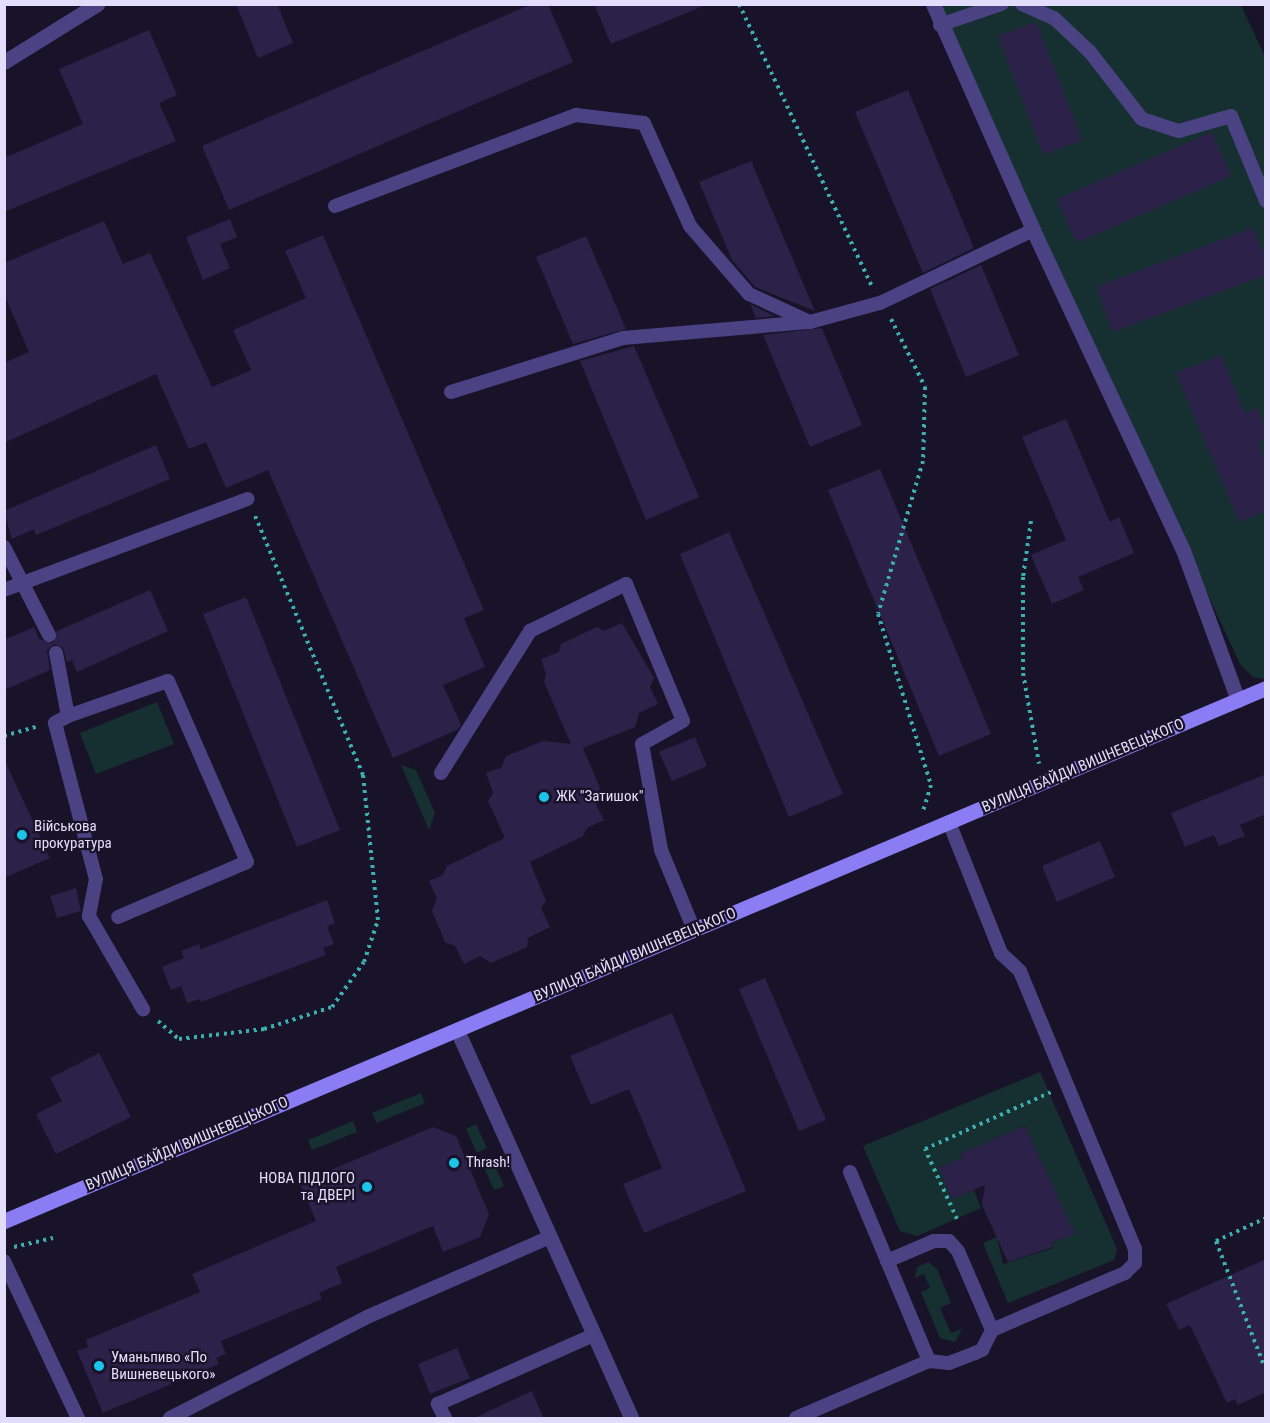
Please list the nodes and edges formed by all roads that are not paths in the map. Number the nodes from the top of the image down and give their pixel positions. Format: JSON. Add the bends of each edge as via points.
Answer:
{"nodes":[{"id":1,"x":97,"y":4,"type":"edge"},
{"id":2,"x":933,"y":4,"type":"edge"},
{"id":3,"x":1001,"y":4,"type":"edge"},
{"id":4,"x":1022,"y":4,"type":"edge"},
{"id":5,"x":940,"y":26,"type":"junction"},
{"id":6,"x":4,"y":62,"type":"edge"},
{"id":7,"x":1266,"y":201,"type":"edge"},
{"id":8,"x":335,"y":206,"type":"dead end"},
{"id":9,"x":1033,"y":230,"type":"junction"},
{"id":10,"x":810,"y":322,"type":"junction"},
{"id":11,"x":451,"y":392,"type":"dead end"},
{"id":12,"x":248,"y":499,"type":"road end"},
{"id":13,"x":4,"y":547,"type":"edge"},
{"id":14,"x":20,"y":584,"type":"junction"},
{"id":15,"x":4,"y":590,"type":"edge"},
{"id":16,"x":49,"y":635,"type":"dead end"},
{"id":17,"x":56,"y":653,"type":"dead end"},
{"id":18,"x":1266,"y":688,"type":"edge"},
{"id":19,"x":1238,"y":700,"type":"junction"},
{"id":20,"x":68,"y":716,"type":"junction"},
{"id":21,"x":441,"y":773,"type":"dead end"},
{"id":22,"x":949,"y":822,"type":"junction"},
{"id":23,"x":118,"y":917,"type":"dead end"},
{"id":24,"x":694,"y":930,"type":"junction"},
{"id":25,"x":143,"y":1009,"type":"road end"},
{"id":26,"x":457,"y":1030,"type":"junction"},
{"id":27,"x":850,"y":1172,"type":"dead end"},
{"id":28,"x":4,"y":1221,"type":"edge"},
{"id":29,"x":550,"y":1238,"type":"junction"},
{"id":30,"x":4,"y":1261,"type":"edge"},
{"id":31,"x":887,"y":1261,"type":"junction"},
{"id":32,"x":992,"y":1330,"type":"junction"},
{"id":33,"x":594,"y":1335,"type":"junction"},
{"id":34,"x":929,"y":1361,"type":"junction"},
{"id":35,"x":78,"y":1419,"type":"edge"},
{"id":36,"x":170,"y":1419,"type":"edge"},
{"id":37,"x":445,"y":1419,"type":"edge"},
{"id":38,"x":631,"y":1419,"type":"edge"},
{"id":39,"x":796,"y":1419,"type":"edge"}],
"edges":[{"from":1,"to":6,"type":"street"},
{"from":2,"to":5,"type":"street"},
{"from":3,"to":5,"type":"lane"},
{"from":4,"to":7,"type":"lane","via":[[1054,18],[1090,52],[1142,119],[1179,131],[1231,116]]},
{"from":5,"to":9,"type":"street"},
{"from":8,"to":10,"type":"lane","via":[[576,115],[644,123],[690,226],[749,294]]},
{"from":9,"to":10,"type":"lane","via":[[880,303]]},
{"from":9,"to":19,"type":"street","via":[[1183,550]]},
{"from":10,"to":11,"type":"lane","via":[[623,338]]},
{"from":12,"to":14,"type":"lane"},
{"from":13,"to":14,"type":"lane"},
{"from":14,"to":15,"type":"lane"},
{"from":14,"to":16,"type":"lane"},
{"from":17,"to":20,"type":"lane"},
{"from":18,"to":19,"type":"street","name":"ВУЛИЦЯ БАЙДИ ВИШНЕВЕЦЬКОГО"},
{"from":19,"to":22,"type":"street","name":"ВУЛИЦЯ БАЙДИ ВИШНЕВЕЦЬКОГО"},
{"from":20,"to":23,"type":"lane","via":[[168,681],[247,862]]},
{"from":20,"to":25,"type":"lane","via":[[55,723],[96,879],[89,916]]},
{"from":21,"to":24,"type":"lane","via":[[530,631],[626,584],[684,722],[642,744],[661,850]]},
{"from":22,"to":24,"type":"street","name":"ВУЛИЦЯ БАЙДИ ВИШНЕВЕЦЬКОГО"},
{"from":22,"to":32,"type":"lane","via":[[1002,953],[1020,971],[1135,1249],[1135,1263],[1125,1273]]},
{"from":24,"to":26,"type":"street","name":"ВУЛИЦЯ БАЙДИ ВИШНЕВЕЦЬКОГО"},
{"from":26,"to":28,"type":"street","name":"ВУЛИЦЯ БАЙДИ ВИШНЕВЕЦЬКОГО"},
{"from":26,"to":29,"type":"street"},
{"from":27,"to":31,"type":"lane"},
{"from":29,"to":33,"type":"street"},
{"from":29,"to":36,"type":"lane","via":[[367,1317]]},
{"from":30,"to":35,"type":"lane"},
{"from":31,"to":32,"type":"lane","via":[[934,1241],[949,1241],[958,1251]]},
{"from":31,"to":34,"type":"lane"},
{"from":32,"to":34,"type":"lane","via":[[982,1350],[949,1363]]},
{"from":33,"to":37,"type":"lane","via":[[438,1404]]},
{"from":33,"to":38,"type":"street"},
{"from":34,"to":39,"type":"lane"}]}
